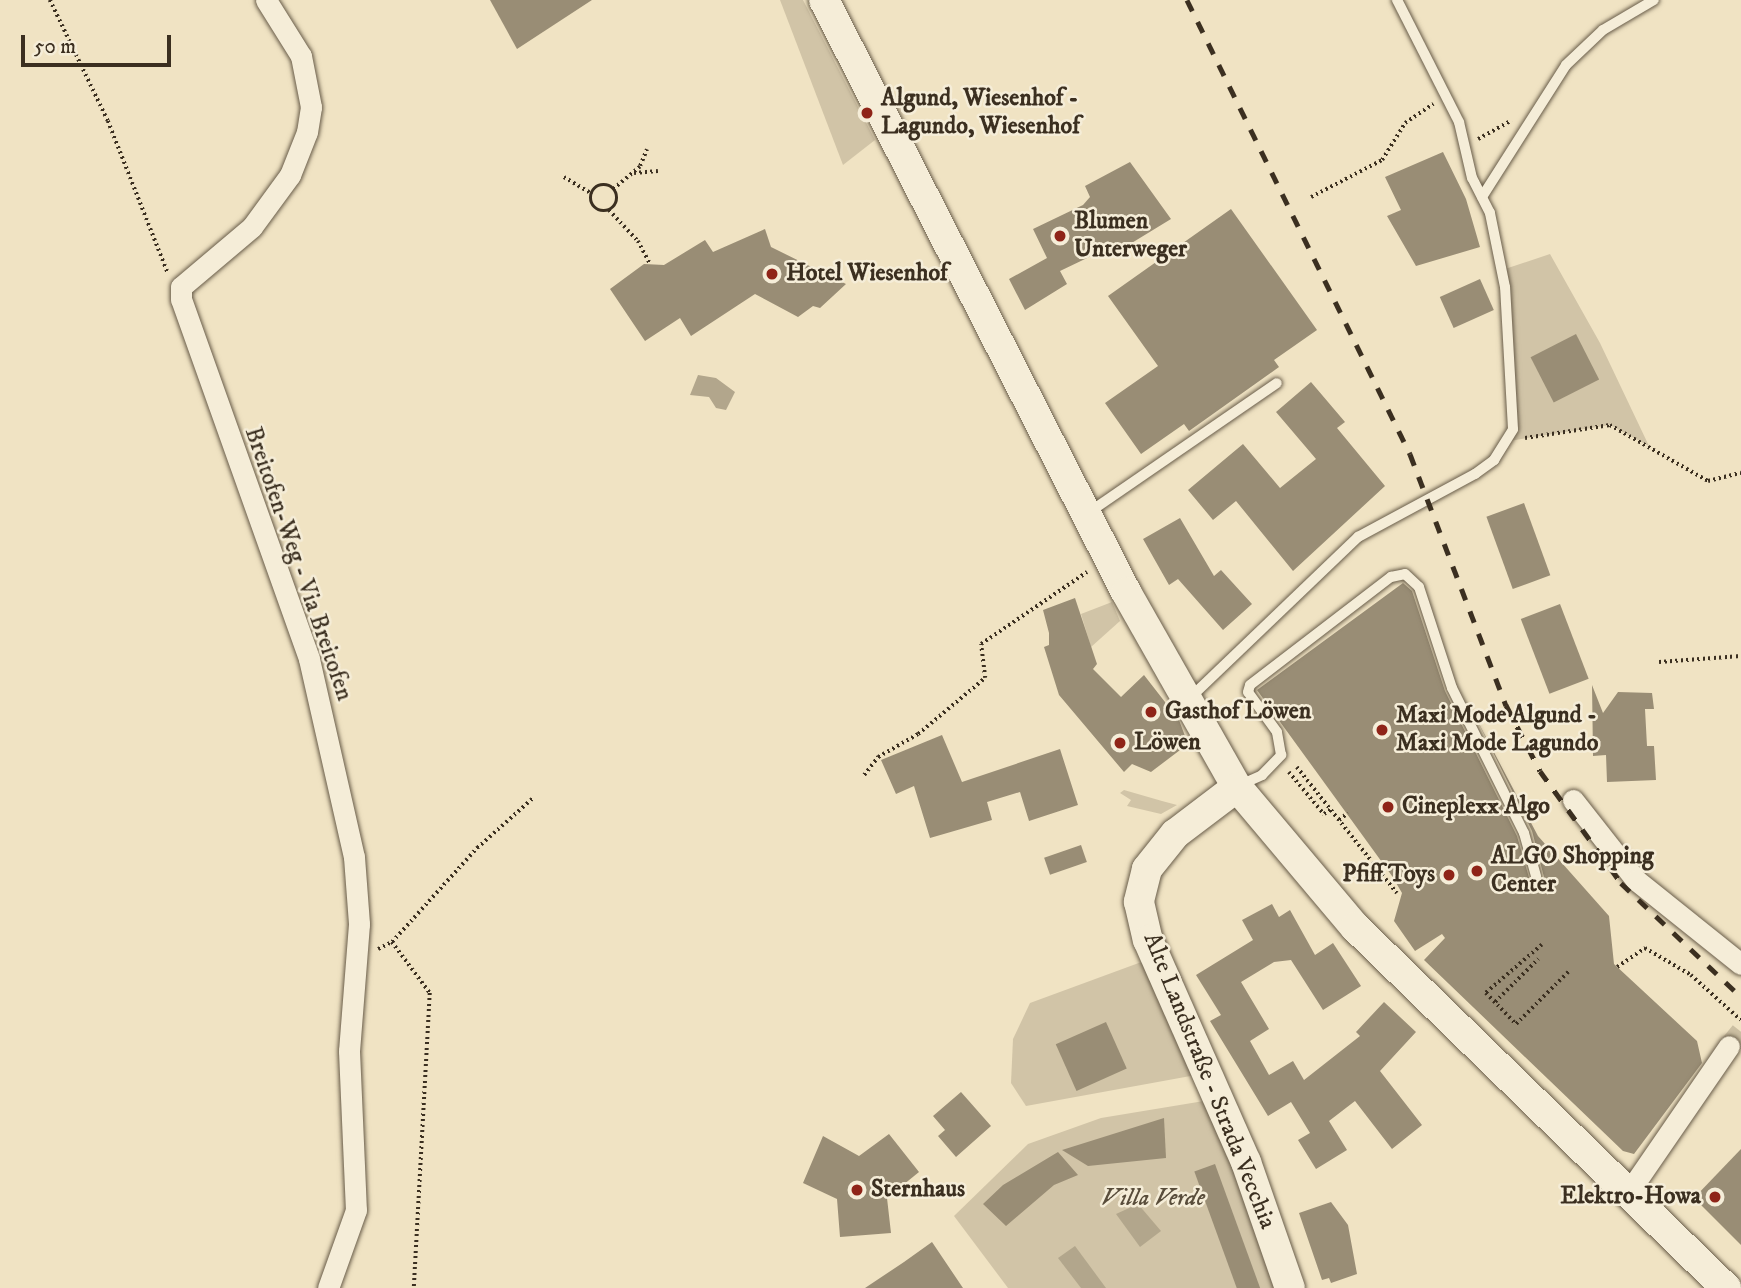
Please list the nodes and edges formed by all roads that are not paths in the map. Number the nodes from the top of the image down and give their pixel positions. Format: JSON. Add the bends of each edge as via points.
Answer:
{"nodes":[{"id":1,"x":266,"y":0,"type":"edge"},
{"id":2,"x":824,"y":0,"type":"edge"},
{"id":3,"x":1397,"y":0,"type":"edge"},
{"id":4,"x":1654,"y":0,"type":"edge"},
{"id":5,"x":1482,"y":197,"type":"junction"},
{"id":6,"x":1277,"y":383,"type":"dead end"},
{"id":7,"x":1086,"y":514,"type":"junction"},
{"id":8,"x":1185,"y":702,"type":"junction"},
{"id":9,"x":1237,"y":787,"type":"junction"},
{"id":10,"x":1573,"y":800,"type":"dead end"},
{"id":11,"x":1536,"y":876,"type":"dead end"},
{"id":12,"x":1741,"y":964,"type":"edge"},
{"id":13,"x":1729,"y":1046,"type":"tunnel mouth"},
{"id":14,"x":1628,"y":1193,"type":"junction"},
{"id":15,"x":328,"y":1288,"type":"edge"},
{"id":16,"x":1290,"y":1288,"type":"edge"},
{"id":17,"x":1726,"y":1288,"type":"edge"}],
"edges":[{"from":1,"to":15,"type":"street","name":"Breitofen-Weg - Via Breitofen","via":[[301,56],[311,107],[307,132],[290,175],[252,227],[181,287],[201,363],[312,672],[354,857],[357,959],[349,1051],[356,1210]]},
{"from":2,"to":7,"type":"main road"},
{"from":3,"to":5,"type":"lane","via":[[1447,96]]},
{"from":4,"to":5,"type":"lane","via":[[1584,45],[1534,107]]},
{"from":5,"to":8,"type":"lane","via":[[1499,246],[1505,287],[1513,429],[1509,441],[1475,474],[1358,537]]},
{"from":6,"to":7,"type":"lane"},
{"from":7,"to":8,"type":"main road"},
{"from":8,"to":9,"type":"main road"},
{"from":9,"to":11,"type":"lane","via":[[1262,775],[1281,755],[1277,732],[1248,692],[1250,685],[1391,577],[1405,574],[1419,587],[1452,688],[1524,833]]},
{"from":9,"to":14,"type":"main road","via":[[1355,926]]},
{"from":9,"to":16,"type":"main road","name":"Alte Landstraße - Strada Vecchia","via":[[1175,834],[1147,869],[1139,902],[1148,940],[1246,1162]]},
{"from":10,"to":12,"type":"street","via":[[1636,880]]},
{"from":13,"to":14,"type":"street"},
{"from":14,"to":17,"type":"main road"}]}
